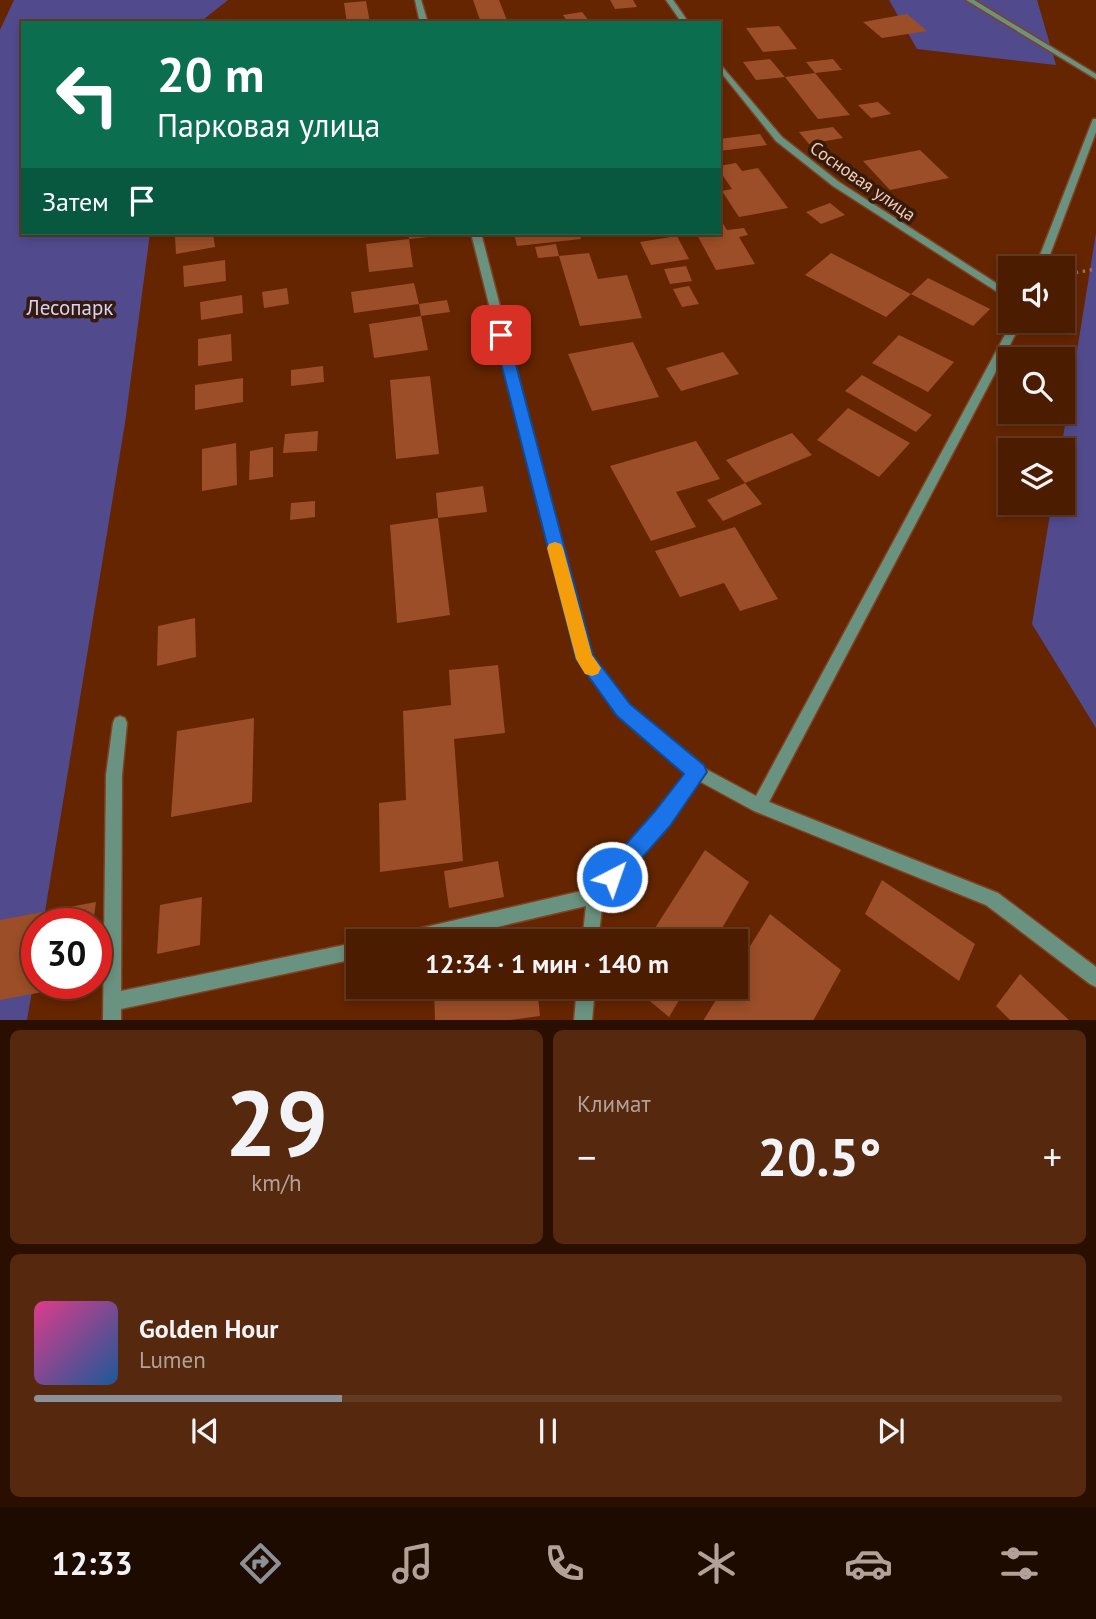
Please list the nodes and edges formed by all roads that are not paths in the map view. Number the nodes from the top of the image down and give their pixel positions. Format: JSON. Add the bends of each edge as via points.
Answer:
{"nodes":[{"id":1,"x":418,"y":0,"type":"edge"},
{"id":2,"x":669,"y":0,"type":"edge"},
{"id":3,"x":969,"y":0,"type":"edge"},
{"id":4,"x":423,"y":21,"type":"edge"},
{"id":5,"x":685,"y":21,"type":"edge"},
{"id":6,"x":721,"y":67,"type":"edge"},
{"id":7,"x":1096,"y":77,"type":"edge"},
{"id":8,"x":1096,"y":121,"type":"edge"},
{"id":9,"x":477,"y":235,"type":"edge"},
{"id":10,"x":1045,"y":256,"type":"edge"},
{"id":11,"x":998,"y":289,"type":"edge"},
{"id":12,"x":1011,"y":333,"type":"edge"},
{"id":13,"x":121,"y":723,"type":"dead end"},
{"id":14,"x":697,"y":772,"type":"junction"},
{"id":15,"x":759,"y":806,"type":"junction"},
{"id":16,"x":595,"y":896,"type":"junction"},
{"id":17,"x":452,"y":929,"type":"edge"},
{"id":18,"x":591,"y":929,"type":"edge"},
{"id":19,"x":346,"y":953,"type":"edge"},
{"id":20,"x":1096,"y":978,"type":"edge"},
{"id":21,"x":585,"y":999,"type":"edge"},
{"id":22,"x":113,"y":1002,"type":"junction"},
{"id":23,"x":112,"y":1020,"type":"edge"},
{"id":24,"x":583,"y":1020,"type":"edge"}],
"edges":[{"from":1,"to":4,"type":"street"},
{"from":2,"to":5,"type":"street"},
{"from":3,"to":7,"type":"street"},
{"from":6,"to":11,"type":"street","name":"Сосновая улица","via":[[779,139],[836,184]]},
{"from":8,"to":10,"type":"street"},
{"from":9,"to":14,"type":"street","via":[[584,659],[624,710]]},
{"from":12,"to":15,"type":"street"},
{"from":13,"to":22,"type":"street","via":[[114,775]]},
{"from":14,"to":15,"type":"street"},
{"from":14,"to":16,"type":"street"},
{"from":15,"to":20,"type":"street","via":[[992,899]]},
{"from":16,"to":17,"type":"street"},
{"from":16,"to":18,"type":"street"},
{"from":19,"to":22,"type":"street"},
{"from":21,"to":24,"type":"street"},
{"from":22,"to":23,"type":"street"}]}
